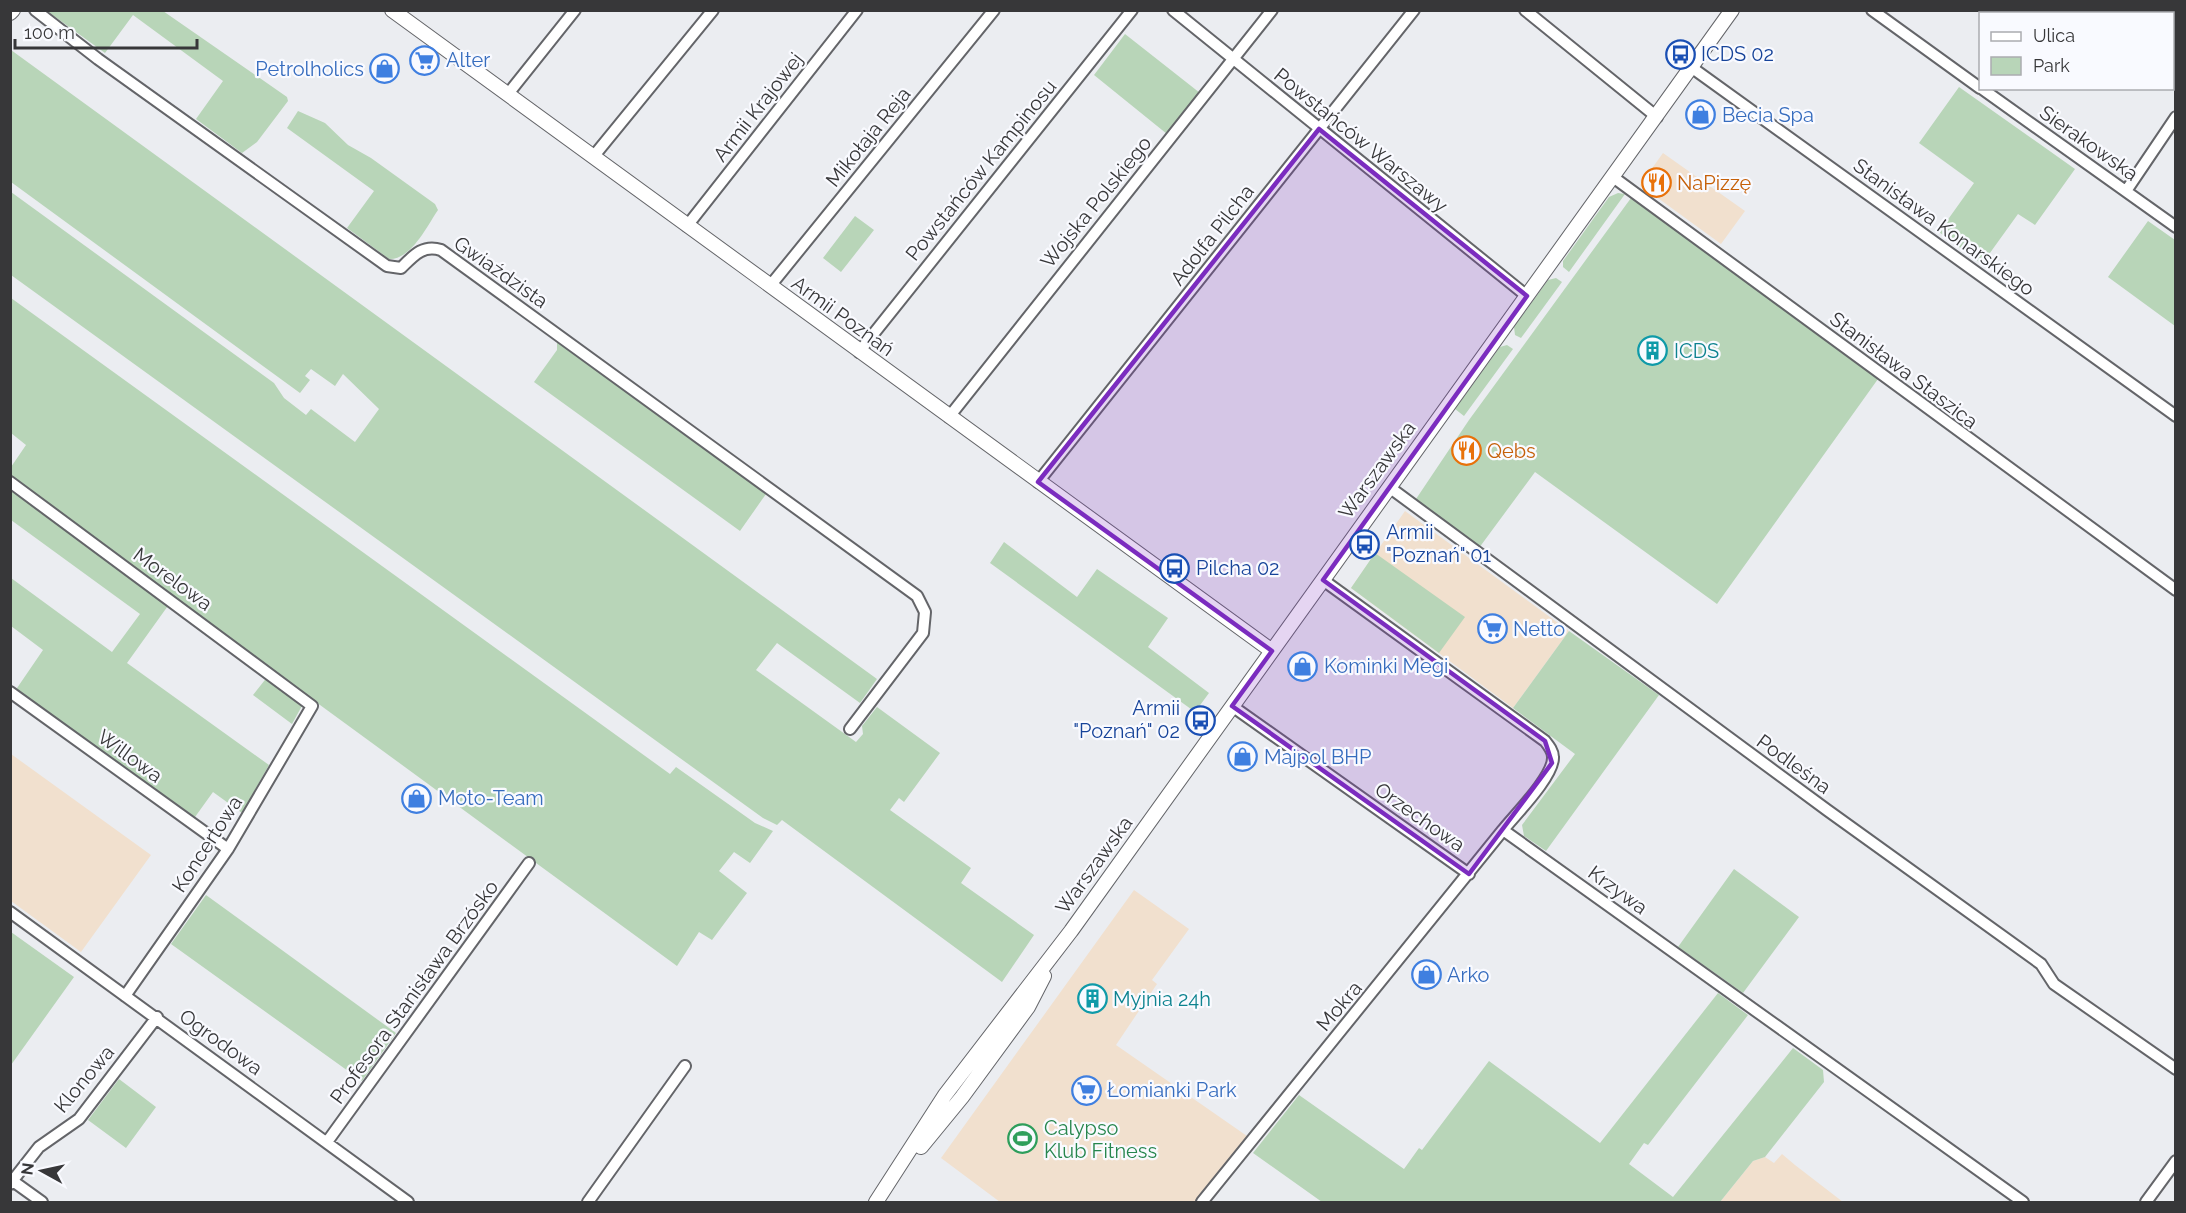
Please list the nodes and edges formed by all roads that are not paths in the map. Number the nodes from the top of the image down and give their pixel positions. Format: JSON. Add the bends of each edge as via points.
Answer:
{"nodes":[{"id":1,"x":35,"y":10,"type":"edge"},
{"id":2,"x":393,"y":10,"type":"edge"},
{"id":3,"x":575,"y":10,"type":"edge"},
{"id":4,"x":713,"y":10,"type":"edge"},
{"id":5,"x":857,"y":10,"type":"edge"},
{"id":6,"x":994,"y":10,"type":"edge"},
{"id":7,"x":1132,"y":10,"type":"edge"},
{"id":8,"x":1173,"y":10,"type":"edge"},
{"id":9,"x":1272,"y":10,"type":"edge"},
{"id":10,"x":1414,"y":10,"type":"edge"},
{"id":11,"x":1525,"y":10,"type":"edge"},
{"id":12,"x":1732,"y":10,"type":"edge"},
{"id":13,"x":1872,"y":10,"type":"edge"},
{"id":14,"x":1233,"y":60,"type":"junction"},
{"id":15,"x":1691,"y":67,"type":"junction"},
{"id":16,"x":1979,"y":87,"type":"edge"},
{"id":17,"x":1984,"y":90,"type":"edge"},
{"id":18,"x":508,"y":94,"type":"junction"},
{"id":19,"x":1657,"y":117,"type":"junction"},
{"id":20,"x":2175,"y":117,"type":"edge"},
{"id":21,"x":1319,"y":129,"type":"junction"},
{"id":22,"x":593,"y":157,"type":"junction"},
{"id":23,"x":1613,"y":177,"type":"junction"},
{"id":24,"x":2126,"y":191,"type":"junction"},
{"id":25,"x":687,"y":226,"type":"junction"},
{"id":26,"x":2175,"y":227,"type":"edge"},
{"id":27,"x":770,"y":286,"type":"junction"},
{"id":28,"x":1527,"y":296,"type":"junction"},
{"id":29,"x":859,"y":352,"type":"junction"},
{"id":30,"x":2175,"y":416,"type":"edge"},
{"id":31,"x":949,"y":417,"type":"junction"},
{"id":32,"x":10,"y":482,"type":"edge"},
{"id":33,"x":1038,"y":482,"type":"junction"},
{"id":34,"x":1389,"y":487,"type":"junction"},
{"id":35,"x":1323,"y":580,"type":"junction"},
{"id":36,"x":2175,"y":590,"type":"edge"},
{"id":37,"x":1272,"y":651,"type":"junction"},
{"id":38,"x":10,"y":692,"type":"edge"},
{"id":39,"x":312,"y":706,"type":"joint"},
{"id":40,"x":1232,"y":706,"type":"junction"},
{"id":41,"x":850,"y":729,"type":"dead end"},
{"id":42,"x":1503,"y":830,"type":"junction"},
{"id":43,"x":228,"y":849,"type":"junction"},
{"id":44,"x":529,"y":863,"type":"dead end"},
{"id":45,"x":1469,"y":874,"type":"junction"},
{"id":46,"x":10,"y":912,"type":"edge"},
{"id":47,"x":125,"y":996,"type":"junction"},
{"id":48,"x":157,"y":1017,"type":"junction"},
{"id":49,"x":685,"y":1066,"type":"dead end"},
{"id":50,"x":2175,"y":1069,"type":"edge"},
{"id":51,"x":327,"y":1142,"type":"junction"},
{"id":52,"x":2175,"y":1161,"type":"edge"},
{"id":53,"x":11,"y":1181,"type":"edge"},
{"id":54,"x":42,"y":1203,"type":"edge"},
{"id":55,"x":408,"y":1203,"type":"edge"},
{"id":56,"x":588,"y":1203,"type":"edge"},
{"id":57,"x":876,"y":1203,"type":"edge"},
{"id":58,"x":1202,"y":1203,"type":"edge"},
{"id":59,"x":2023,"y":1203,"type":"edge"},
{"id":60,"x":2146,"y":1203,"type":"edge"}],
"edges":[{"from":1,"to":41,"type":"street","name":"Gwiaździsta","via":[[387,266],[401,268],[423,249],[441,250],[917,596],[925,612],[921,636]]},
{"from":2,"to":18,"type":"street","name":"Armii Poznań"},
{"from":3,"to":18,"type":"street"},
{"from":4,"to":22,"type":"street"},
{"from":5,"to":25,"type":"street","name":"Armii Krajowej"},
{"from":6,"to":27,"type":"street","name":"Mikołaja Reja"},
{"from":7,"to":29,"type":"street","name":"Powstańców Kampinosu"},
{"from":8,"to":14,"type":"street","name":"Powstańców Warszawy"},
{"from":9,"to":14,"type":"street","name":"Wojska Polskiego"},
{"from":10,"to":21,"type":"street","name":"Adolfa Pilcha"},
{"from":11,"to":19,"type":"street"},
{"from":12,"to":15,"type":"street","name":"Warszawska"},
{"from":13,"to":16,"type":"street","name":"Sierakowska"},
{"from":14,"to":21,"type":"street","name":"Powstańców Warszawy"},
{"from":14,"to":31,"type":"street","name":"Wojska Polskiego"},
{"from":15,"to":19,"type":"street","name":"Warszawska"},
{"from":15,"to":30,"type":"street","name":"Stanisława Konarskiego"},
{"from":17,"to":24,"type":"street","name":"Sierakowska"},
{"from":18,"to":22,"type":"street","name":"Armii Poznań"},
{"from":19,"to":23,"type":"street","name":"Warszawska"},
{"from":20,"to":24,"type":"street"},
{"from":21,"to":28,"type":"street","name":"Powstańców Warszawy"},
{"from":21,"to":33,"type":"street","name":"Adolfa Pilcha"},
{"from":22,"to":25,"type":"street","name":"Armii Poznań"},
{"from":23,"to":28,"type":"street","name":"Warszawska"},
{"from":23,"to":36,"type":"street","name":"Stanisława Staszica"},
{"from":24,"to":26,"type":"street","name":"Sierakowska"},
{"from":25,"to":27,"type":"street","name":"Armii Poznań"},
{"from":27,"to":29,"type":"street","name":"Armii Poznań"},
{"from":28,"to":34,"type":"street","name":"Warszawska"},
{"from":29,"to":31,"type":"street","name":"Armii Poznań"},
{"from":31,"to":33,"type":"street","name":"Armii Poznań"},
{"from":32,"to":39,"type":"street","name":"Morelowa"},
{"from":33,"to":37,"type":"street","name":"Armii Poznań"},
{"from":34,"to":35,"type":"street","name":"Warszawska"},
{"from":34,"to":50,"type":"street","name":"Podleśna","via":[[2041,964],[2054,984]]},
{"from":35,"to":37,"type":"street","name":"Warszawska"},
{"from":35,"to":42,"type":"street","via":[[1545,741],[1553,756],[1548,773]]},
{"from":37,"to":40,"type":"street","name":"Warszawska"},
{"from":38,"to":43,"type":"street","name":"Willowa"},
{"from":39,"to":43,"type":"street","name":"Koncertowa"},
{"from":40,"to":45,"type":"street","name":"Orzechowa"},
{"from":40,"to":57,"type":"street","name":"Warszawska","via":[[1055,953],[1028,1007],[944,1109]]},
{"from":42,"to":45,"type":"street","name":"Mokra"},
{"from":42,"to":59,"type":"street","name":"Krzywa"},
{"from":43,"to":47,"type":"street","name":"Koncertowa"},
{"from":44,"to":51,"type":"street","name":"Profesora Stanisława Brzósko"},
{"from":45,"to":58,"type":"street","name":"Mokra"},
{"from":46,"to":47,"type":"street","name":"Ogrodowa"},
{"from":47,"to":48,"type":"street","name":"Ogrodowa"},
{"from":48,"to":51,"type":"street","name":"Ogrodowa"},
{"from":48,"to":53,"type":"street","name":"Klonowa","via":[[79,1119],[39,1148]]},
{"from":49,"to":56,"type":"street"},
{"from":51,"to":55,"type":"street","name":"Ogrodowa"},
{"from":52,"to":60,"type":"street"},
{"from":53,"to":54,"type":"street"}]}
